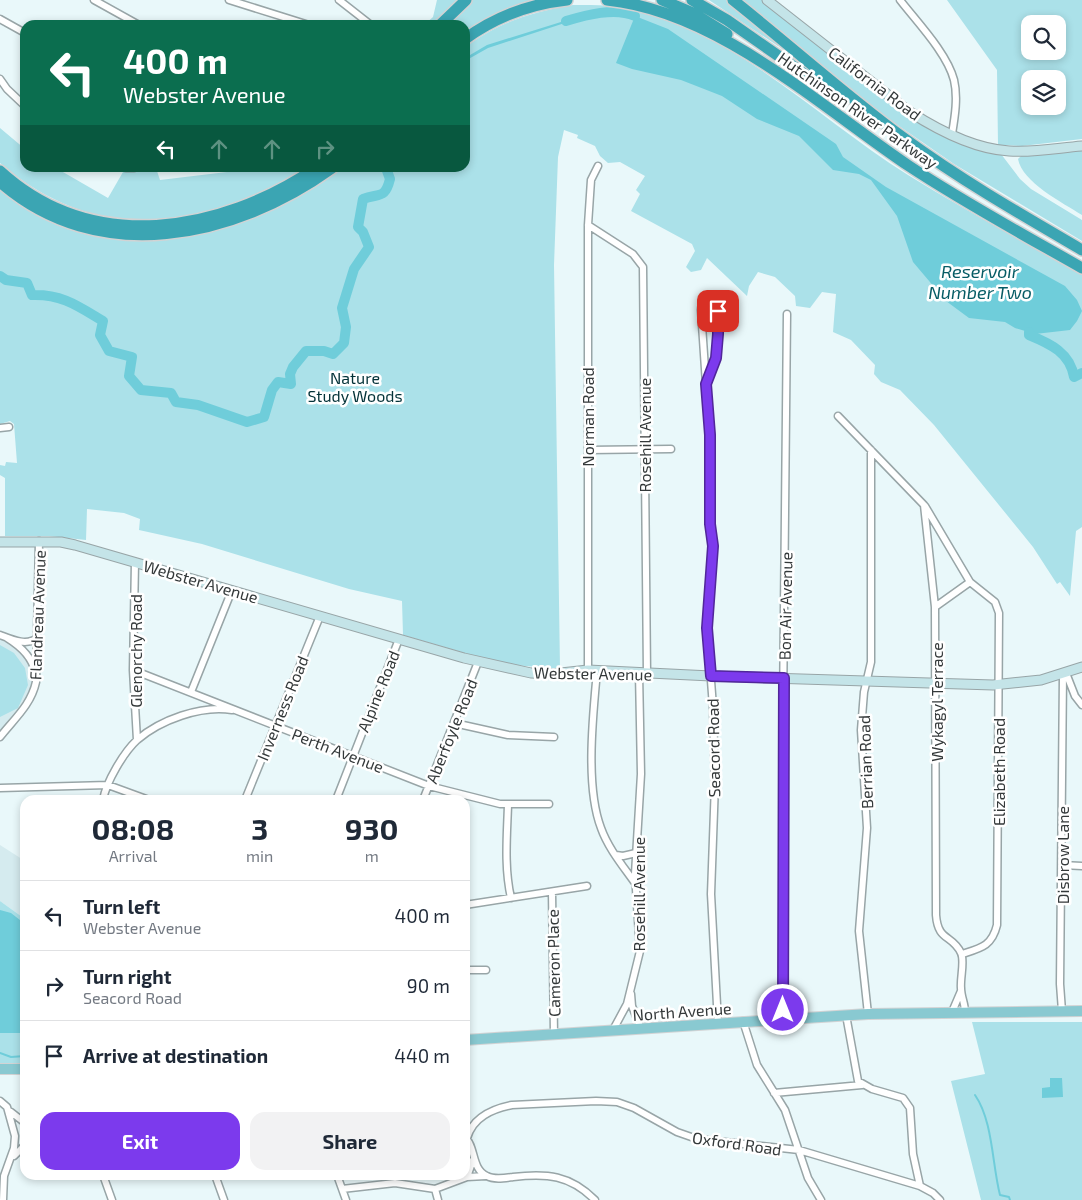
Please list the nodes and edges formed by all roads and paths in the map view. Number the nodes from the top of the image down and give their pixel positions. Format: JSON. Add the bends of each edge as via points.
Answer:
{"nodes":[{"id":1,"x":94,"y":0,"type":"edge"},
{"id":2,"x":228,"y":0,"type":"edge"},
{"id":3,"x":339,"y":0,"type":"edge"},
{"id":4,"x":466,"y":0,"type":"edge"},
{"id":5,"x":567,"y":0,"type":"edge"},
{"id":6,"x":607,"y":0,"type":"edge"},
{"id":7,"x":662,"y":0,"type":"edge"},
{"id":8,"x":692,"y":0,"type":"edge"},
{"id":9,"x":733,"y":0,"type":"edge"},
{"id":10,"x":768,"y":0,"type":"edge"},
{"id":11,"x":900,"y":0,"type":"edge"},
{"id":12,"x":245,"y":2,"type":"edge"},
{"id":13,"x":0,"y":19,"type":"edge"},
{"id":14,"x":130,"y":20,"type":"edge"},
{"id":15,"x":295,"y":20,"type":"edge"},
{"id":16,"x":365,"y":20,"type":"edge"},
{"id":17,"x":445,"y":20,"type":"edge"},
{"id":18,"x":20,"y":30,"type":"edge"},
{"id":19,"x":470,"y":36,"type":"edge"},
{"id":20,"x":760,"y":62,"type":"junction"},
{"id":21,"x":0,"y":79,"type":"edge"},
{"id":22,"x":20,"y":101,"type":"edge"},
{"id":23,"x":880,"y":121,"type":"junction"},
{"id":24,"x":952,"y":134,"type":"junction"},
{"id":25,"x":1082,"y":146,"type":"edge"},
{"id":26,"x":598,"y":166,"type":"dead end"},
{"id":27,"x":0,"y":170,"type":"edge"},
{"id":28,"x":309,"y":172,"type":"edge"},
{"id":29,"x":326,"y":172,"type":"edge"},
{"id":30,"x":0,"y":182,"type":"edge"},
{"id":31,"x":588,"y":225,"type":"junction"},
{"id":32,"x":1082,"y":250,"type":"edge"},
{"id":33,"x":1082,"y":268,"type":"edge"},
{"id":34,"x":788,"y":314,"type":"dead end"},
{"id":35,"x":706,"y":384,"type":"junction"},
{"id":36,"x":838,"y":416,"type":"dead end"},
{"id":37,"x":9,"y":427,"type":"dead end"},
{"id":38,"x":0,"y":428,"type":"edge"},
{"id":39,"x":644,"y":449,"type":"junction"},
{"id":40,"x":671,"y":449,"type":"dead end"},
{"id":41,"x":588,"y":450,"type":"junction"},
{"id":42,"x":871,"y":450,"type":"junction"},
{"id":43,"x":924,"y":505,"type":"junction"},
{"id":44,"x":39,"y":541,"type":"junction"},
{"id":45,"x":0,"y":542,"type":"edge"},
{"id":46,"x":135,"y":562,"type":"junction"},
{"id":47,"x":970,"y":582,"type":"junction"},
{"id":48,"x":232,"y":590,"type":"junction"},
{"id":49,"x":935,"y":607,"type":"junction"},
{"id":50,"x":320,"y":616,"type":"junction"},
{"id":51,"x":3,"y":636,"type":"edge"},
{"id":52,"x":38,"y":638,"type":"junction"},
{"id":53,"x":399,"y":639,"type":"junction"},
{"id":54,"x":478,"y":662,"type":"junction"},
{"id":55,"x":1082,"y":667,"type":"edge"},
{"id":56,"x":133,"y":670,"type":"junction"},
{"id":57,"x":592,"y":670,"type":"junction"},
{"id":58,"x":643,"y":673,"type":"junction"},
{"id":59,"x":1065,"y":673,"type":"junction"},
{"id":60,"x":711,"y":676,"type":"junction"},
{"id":61,"x":784,"y":678,"type":"junction"},
{"id":62,"x":867,"y":680,"type":"junction"},
{"id":63,"x":36,"y":682,"type":"junction"},
{"id":64,"x":936,"y":683,"type":"junction"},
{"id":65,"x":998,"y":685,"type":"junction"},
{"id":66,"x":192,"y":692,"type":"junction"},
{"id":67,"x":1075,"y":696,"type":"junction"},
{"id":68,"x":1064,"y":698,"type":"junction"},
{"id":69,"x":1082,"y":705,"type":"edge"},
{"id":70,"x":247,"y":714,"type":"junction"},
{"id":71,"x":454,"y":723,"type":"junction"},
{"id":72,"x":275,"y":725,"type":"junction"},
{"id":73,"x":0,"y":737,"type":"edge"},
{"id":74,"x":554,"y":738,"type":"dead end"},
{"id":75,"x":137,"y":740,"type":"junction"},
{"id":76,"x":352,"y":756,"type":"junction"},
{"id":77,"x":108,"y":785,"type":"junction"},
{"id":78,"x":429,"y":786,"type":"junction"},
{"id":79,"x":0,"y":788,"type":"edge"},
{"id":80,"x":105,"y":795,"type":"edge"},
{"id":81,"x":135,"y":795,"type":"edge"},
{"id":82,"x":247,"y":795,"type":"edge"},
{"id":83,"x":338,"y":795,"type":"edge"},
{"id":84,"x":425,"y":795,"type":"edge"},
{"id":85,"x":462,"y":795,"type":"edge"},
{"id":86,"x":470,"y":797,"type":"edge"},
{"id":87,"x":549,"y":804,"type":"dead end"},
{"id":88,"x":508,"y":805,"type":"junction"},
{"id":89,"x":636,"y":853,"type":"junction"},
{"id":90,"x":616,"y":855,"type":"junction"},
{"id":91,"x":1062,"y":865,"type":"junction"},
{"id":92,"x":1082,"y":866,"type":"edge"},
{"id":93,"x":636,"y":884,"type":"junction"},
{"id":94,"x":587,"y":886,"type":"dead end"},
{"id":95,"x":552,"y":892,"type":"junction"},
{"id":96,"x":511,"y":898,"type":"junction"},
{"id":97,"x":470,"y":904,"type":"edge"},
{"id":98,"x":962,"y":954,"type":"junction"},
{"id":99,"x":470,"y":970,"type":"edge"},
{"id":100,"x":486,"y":970,"type":"dead end"},
{"id":101,"x":960,"y":991,"type":"junction"},
{"id":102,"x":631,"y":993,"type":"junction"},
{"id":103,"x":1062,"y":1011,"type":"junction"},
{"id":104,"x":1082,"y":1011,"type":"edge"},
{"id":105,"x":952,"y":1012,"type":"junction"},
{"id":106,"x":965,"y":1012,"type":"junction"},
{"id":107,"x":868,"y":1014,"type":"junction"},
{"id":108,"x":846,"y":1015,"type":"junction"},
{"id":109,"x":784,"y":1018,"type":"junction"},
{"id":110,"x":743,"y":1021,"type":"junction"},
{"id":111,"x":718,"y":1023,"type":"junction"},
{"id":112,"x":641,"y":1029,"type":"junction"},
{"id":113,"x":612,"y":1030,"type":"junction"},
{"id":114,"x":554,"y":1035,"type":"junction"},
{"id":115,"x":470,"y":1040,"type":"edge"},
{"id":116,"x":0,"y":1069,"type":"edge"},
{"id":117,"x":20,"y":1069,"type":"edge"},
{"id":118,"x":862,"y":1085,"type":"junction"},
{"id":119,"x":774,"y":1093,"type":"junction"},
{"id":120,"x":0,"y":1101,"type":"edge"},
{"id":121,"x":7,"y":1107,"type":"junction"},
{"id":122,"x":20,"y":1119,"type":"edge"},
{"id":123,"x":477,"y":1120,"type":"junction"},
{"id":124,"x":470,"y":1122,"type":"edge"},
{"id":125,"x":470,"y":1129,"type":"edge"},
{"id":126,"x":470,"y":1149,"type":"edge"},
{"id":127,"x":799,"y":1150,"type":"junction"},
{"id":128,"x":20,"y":1151,"type":"edge"},
{"id":129,"x":474,"y":1160,"type":"junction"},
{"id":130,"x":9,"y":1164,"type":"junction"},
{"id":131,"x":470,"y":1169,"type":"edge"},
{"id":132,"x":0,"y":1175,"type":"edge"},
{"id":133,"x":470,"y":1176,"type":"edge"},
{"id":134,"x":486,"y":1176,"type":"junction"},
{"id":135,"x":105,"y":1180,"type":"edge"},
{"id":136,"x":217,"y":1180,"type":"edge"},
{"id":137,"x":339,"y":1180,"type":"edge"},
{"id":138,"x":457,"y":1180,"type":"edge"},
{"id":139,"x":920,"y":1186,"type":"junction"},
{"id":140,"x":342,"y":1188,"type":"junction"},
{"id":141,"x":435,"y":1189,"type":"junction"},
{"id":142,"x":0,"y":1197,"type":"edge"},
{"id":143,"x":3,"y":1200,"type":"edge"},
{"id":144,"x":112,"y":1200,"type":"edge"},
{"id":145,"x":224,"y":1200,"type":"edge"},
{"id":146,"x":346,"y":1200,"type":"edge"},
{"id":147,"x":438,"y":1200,"type":"edge"},
{"id":148,"x":595,"y":1200,"type":"edge"},
{"id":149,"x":821,"y":1200,"type":"edge"},
{"id":150,"x":940,"y":1200,"type":"edge"}],
"edges":[{"from":1,"to":14,"type":"street"},
{"from":2,"to":12,"type":"street"},
{"from":3,"to":16,"type":"street"},
{"from":4,"to":17,"type":"highway"},
{"from":5,"to":19,"type":"highway","via":[[540,4],[511,14]]},
{"from":6,"to":20,"type":"highway","name":"Hutchinson River Parkway","via":[[678,17]]},
{"from":7,"to":20,"type":"highway","via":[[719,28]]},
{"from":8,"to":23,"type":"highway","via":[[727,20],[840,99]]},
{"from":9,"to":23,"type":"highway","name":"Hutchinson River Parkway"},
{"from":10,"to":24,"type":"street","name":"California Road","via":[[910,112]]},
{"from":11,"to":24,"type":"street","via":[[938,49],[954,79],[956,104]]},
{"from":12,"to":15,"type":"street"},
{"from":13,"to":18,"type":"street"},
{"from":20,"to":33,"type":"highway","name":"Hutchinson River Parkway","via":[[925,177]]},
{"from":21,"to":22,"type":"street"},
{"from":23,"to":32,"type":"highway","name":"Hutchinson River Parkway","via":[[967,181]]},
{"from":24,"to":25,"type":"street","name":"California Road","via":[[982,147],[1018,152]]},
{"from":26,"to":31,"type":"street","name":"Norman Road","via":[[591,180]]},
{"from":27,"to":28,"type":"highway","via":[[28,192],[66,212],[100,222],[143,226],[183,223],[226,212],[267,196]]},
{"from":29,"to":30,"type":"highway","via":[[295,192],[246,215],[197,230],[151,235],[112,233],[73,224],[38,209]]},
{"from":31,"to":39,"type":"street","name":"Rosehill Avenue","via":[[633,254],[643,267]]},
{"from":31,"to":41,"type":"street","name":"Norman Road"},
{"from":34,"to":61,"type":"street","name":"Bon Air Avenue"},
{"from":35,"to":35,"type":"street","name":"Seacord Road","via":[[716,358],[719,325],[717,303],[706,298],[701,310]]},
{"from":35,"to":60,"type":"street","name":"Seacord Road","via":[[713,546],[707,628]]},
{"from":36,"to":42,"type":"street"},
{"from":37,"to":38,"type":"street"},
{"from":39,"to":40,"type":"street"},
{"from":39,"to":41,"type":"street"},
{"from":39,"to":58,"type":"street","name":"Rosehill Avenue"},
{"from":41,"to":57,"type":"street","name":"Norman Road"},
{"from":42,"to":43,"type":"street"},
{"from":42,"to":62,"type":"street","name":"Berrian Road","via":[[871,662]]},
{"from":43,"to":47,"type":"street","name":"Elizabeth Road"},
{"from":43,"to":49,"type":"street","name":"Wykagyl Terrace"},
{"from":44,"to":45,"type":"street","name":"Webster Avenue"},
{"from":44,"to":46,"type":"street","name":"Webster Avenue","via":[[75,545]]},
{"from":44,"to":52,"type":"street","name":"Flandreau Avenue"},
{"from":46,"to":48,"type":"street","name":"Webster Avenue"},
{"from":46,"to":56,"type":"street","name":"Glenorchy Road"},
{"from":47,"to":49,"type":"street"},
{"from":47,"to":65,"type":"street","name":"Elizabeth Road","via":[[992,598],[998,607]]},
{"from":48,"to":50,"type":"street","name":"Webster Avenue"},
{"from":48,"to":66,"type":"street"},
{"from":49,"to":64,"type":"street","name":"Wykagyl Terrace"},
{"from":50,"to":53,"type":"street","name":"Webster Avenue"},
{"from":50,"to":72,"type":"street","name":"Inverness Road"},
{"from":51,"to":52,"type":"street","via":[[24,642]]},
{"from":51,"to":63,"type":"street","via":[[26,653]]},
{"from":52,"to":63,"type":"street","name":"Flandreau Avenue"},
{"from":53,"to":54,"type":"street","name":"Webster Avenue"},
{"from":53,"to":76,"type":"street","name":"Alpine Road"},
{"from":54,"to":57,"type":"street","name":"Webster Avenue","via":[[531,673]]},
{"from":54,"to":71,"type":"street","name":"Aberfoyle Road"},
{"from":55,"to":59,"type":"street","name":"Webster Avenue"},
{"from":56,"to":66,"type":"street","name":"Perth Avenue"},
{"from":56,"to":75,"type":"street","name":"Glenorchy Road"},
{"from":57,"to":58,"type":"street","name":"Webster Avenue"},
{"from":57,"to":90,"type":"street","name":"Norman Road","via":[[594,805],[601,829]]},
{"from":58,"to":60,"type":"street","name":"Webster Avenue"},
{"from":58,"to":89,"type":"street","name":"Rosehill Avenue"},
{"from":59,"to":65,"type":"street","name":"Webster Avenue"},
{"from":59,"to":67,"type":"street"},
{"from":59,"to":68,"type":"street","name":"Disbrow Lane"},
{"from":60,"to":61,"type":"street","name":"Webster Avenue"},
{"from":60,"to":111,"type":"street","name":"Seacord Road","via":[[715,783],[711,894]]},
{"from":61,"to":62,"type":"street","name":"Webster Avenue"},
{"from":61,"to":109,"type":"street","name":"Bon Air Avenue"},
{"from":62,"to":64,"type":"street","name":"Webster Avenue"},
{"from":62,"to":107,"type":"street","name":"Berrian Road","via":[[861,730],[867,828],[859,931]]},
{"from":63,"to":73,"type":"street","name":"Flandreau Avenue","via":[[19,716]]},
{"from":64,"to":65,"type":"street","name":"Webster Avenue"},
{"from":64,"to":98,"type":"street","name":"Wykagyl Terrace","via":[[936,925]]},
{"from":65,"to":98,"type":"street","name":"Elizabeth Road","via":[[997,925],[988,945]]},
{"from":66,"to":70,"type":"street","name":"Perth Avenue"},
{"from":67,"to":68,"type":"street"},
{"from":67,"to":69,"type":"street"},
{"from":68,"to":91,"type":"street","name":"Disbrow Lane"},
{"from":70,"to":72,"type":"street","name":"Perth Avenue"},
{"from":70,"to":75,"type":"street","via":[[215,709],[191,713],[169,721]]},
{"from":71,"to":74,"type":"street","via":[[508,735]]},
{"from":71,"to":78,"type":"street","name":"Aberfoyle Road"},
{"from":72,"to":76,"type":"street","name":"Perth Avenue"},
{"from":72,"to":82,"type":"street","name":"Inverness Road"},
{"from":75,"to":77,"type":"street"},
{"from":76,"to":78,"type":"street","name":"Perth Avenue"},
{"from":76,"to":83,"type":"street","name":"Alpine Road"},
{"from":77,"to":79,"type":"street"},
{"from":77,"to":80,"type":"street"},
{"from":77,"to":81,"type":"street"},
{"from":78,"to":84,"type":"street","name":"Aberfoyle Road"},
{"from":78,"to":85,"type":"street","name":"Perth Avenue"},
{"from":86,"to":88,"type":"street","name":"Perth Avenue"},
{"from":87,"to":88,"type":"street","name":"Perth Avenue"},
{"from":88,"to":96,"type":"street","via":[[506,855]]},
{"from":89,"to":90,"type":"street"},
{"from":89,"to":93,"type":"street","name":"Rosehill Avenue"},
{"from":90,"to":93,"type":"street","name":"Norman Road"},
{"from":91,"to":92,"type":"street"},
{"from":91,"to":103,"type":"street","name":"Disbrow Lane"},
{"from":93,"to":102,"type":"street","name":"Rosehill Avenue","via":[[640,951]]},
{"from":94,"to":95,"type":"street"},
{"from":95,"to":96,"type":"street"},
{"from":95,"to":114,"type":"street","name":"Cameron Place"},
{"from":96,"to":97,"type":"street"},
{"from":98,"to":101,"type":"street"},
{"from":99,"to":100,"type":"street"},
{"from":101,"to":105,"type":"street"},
{"from":101,"to":106,"type":"street"},
{"from":102,"to":112,"type":"street","name":"Rosehill Avenue","via":[[632,1006]]},
{"from":102,"to":113,"type":"street","name":"Rosehill Avenue"},
{"from":103,"to":104,"type":"main road","name":"North Avenue"},
{"from":103,"to":106,"type":"main road","name":"North Avenue"},
{"from":105,"to":106,"type":"main road","name":"North Avenue"},
{"from":105,"to":107,"type":"main road","name":"North Avenue"},
{"from":107,"to":108,"type":"main road","name":"North Avenue"},
{"from":108,"to":109,"type":"main road","name":"North Avenue"},
{"from":108,"to":118,"type":"street","via":[[857,1078]]},
{"from":109,"to":110,"type":"main road","name":"North Avenue"},
{"from":110,"to":111,"type":"main road","name":"North Avenue"},
{"from":110,"to":119,"type":"street","via":[[757,1065]]},
{"from":111,"to":112,"type":"main road","name":"North Avenue"},
{"from":112,"to":113,"type":"main road","name":"North Avenue"},
{"from":113,"to":114,"type":"main road","name":"North Avenue"},
{"from":114,"to":115,"type":"main road","name":"North Avenue"},
{"from":116,"to":117,"type":"main road"},
{"from":118,"to":119,"type":"street"},
{"from":118,"to":139,"type":"street","via":[[903,1098],[910,1108],[913,1154]]},
{"from":119,"to":127,"type":"street","via":[[791,1124]]},
{"from":120,"to":121,"type":"street"},
{"from":121,"to":122,"type":"street"},
{"from":121,"to":130,"type":"street","via":[[15,1136]]},
{"from":123,"to":124,"type":"street","name":"Oxford Road"},
{"from":123,"to":125,"type":"street"},
{"from":123,"to":127,"type":"street","name":"Oxford Road","via":[[490,1111],[512,1105],[604,1101],[634,1108],[668,1128],[696,1139]]},
{"from":126,"to":129,"type":"street"},
{"from":127,"to":139,"type":"street","name":"Oxford Road"},
{"from":127,"to":149,"type":"street","via":[[808,1178]]},
{"from":128,"to":130,"type":"street"},
{"from":129,"to":131,"type":"street"},
{"from":129,"to":134,"type":"street"},
{"from":130,"to":132,"type":"street"},
{"from":130,"to":143,"type":"street","via":[[4,1176]]},
{"from":133,"to":134,"type":"street"},
{"from":134,"to":148,"type":"street","via":[[557,1177],[575,1183]]},
{"from":135,"to":144,"type":"street"},
{"from":136,"to":145,"type":"street"},
{"from":137,"to":140,"type":"street"},
{"from":138,"to":141,"type":"street"},
{"from":139,"to":150,"type":"street","name":"Oxford Road"},
{"from":140,"to":141,"type":"street","via":[[395,1183]]},
{"from":140,"to":146,"type":"street"},
{"from":141,"to":147,"type":"street"},
{"from":142,"to":143,"type":"street"}]}
